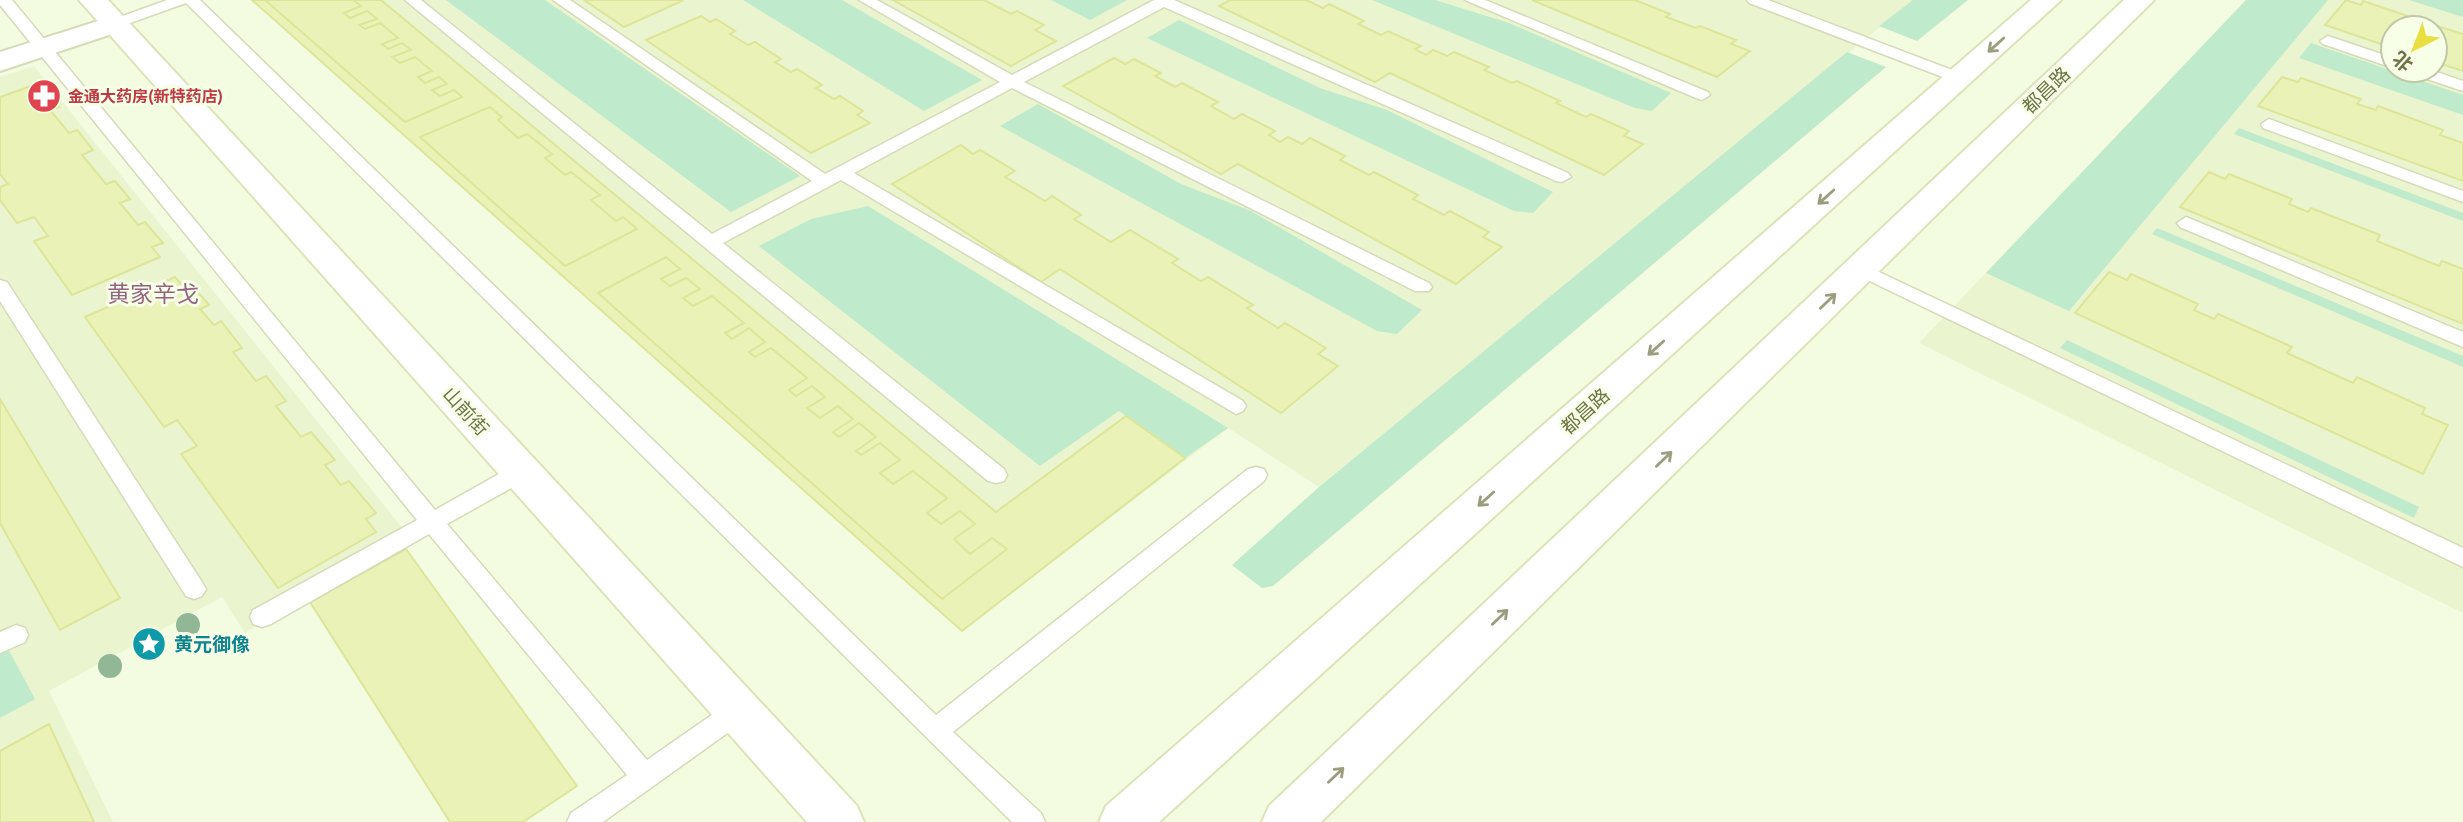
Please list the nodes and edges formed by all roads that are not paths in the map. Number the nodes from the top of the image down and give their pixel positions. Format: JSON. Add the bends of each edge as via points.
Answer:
{"nodes":[{"id":1,"x":4,"y":0,"type":"edge"},
{"id":2,"x":181,"y":0,"type":"edge"},
{"id":3,"x":191,"y":0,"type":"edge"},
{"id":4,"x":412,"y":0,"type":"edge"},
{"id":5,"x":560,"y":0,"type":"edge"},
{"id":6,"x":866,"y":0,"type":"edge"},
{"id":7,"x":1164,"y":0,"type":"edge"},
{"id":8,"x":1472,"y":0,"type":"edge"},
{"id":9,"x":1754,"y":0,"type":"edge"},
{"id":10,"x":2046,"y":0,"type":"edge"},
{"id":11,"x":2140,"y":0,"type":"edge"},
{"id":12,"x":104,"y":12,"type":"edge"},
{"id":13,"x":2328,"y":41,"type":"dead end"},
{"id":14,"x":43,"y":48,"type":"junction"},
{"id":15,"x":2379,"y":58,"type":"edge"},
{"id":16,"x":0,"y":62,"type":"edge"},
{"id":17,"x":1959,"y":78,"type":"junction"},
{"id":18,"x":1012,"y":82,"type":"junction"},
{"id":19,"x":1702,"y":95,"type":"dead end"},
{"id":20,"x":2269,"y":124,"type":"dead end"},
{"id":21,"x":833,"y":177,"type":"junction"},
{"id":22,"x":1562,"y":177,"type":"dead end"},
{"id":23,"x":2463,"y":197,"type":"edge"},
{"id":24,"x":2186,"y":223,"type":"dead end"},
{"id":25,"x":710,"y":243,"type":"junction"},
{"id":26,"x":1860,"y":270,"type":"junction"},
{"id":27,"x":0,"y":286,"type":"edge"},
{"id":28,"x":1422,"y":287,"type":"dead end"},
{"id":29,"x":2463,"y":340,"type":"edge"},
{"id":30,"x":1236,"y":406,"type":"dead end"},
{"id":31,"x":521,"y":471,"type":"junction"},
{"id":32,"x":996,"y":475,"type":"dead end"},
{"id":33,"x":1256,"y":475,"type":"dead end"},
{"id":34,"x":432,"y":522,"type":"junction"},
{"id":35,"x":2463,"y":558,"type":"edge"},
{"id":36,"x":194,"y":589,"type":"dead end"},
{"id":37,"x":262,"y":617,"type":"dead end"},
{"id":38,"x":738,"y":711,"type":"junction"},
{"id":39,"x":935,"y":731,"type":"junction"},
{"id":40,"x":645,"y":777,"type":"junction"},
{"id":41,"x":580,"y":822,"type":"edge"},
{"id":42,"x":839,"y":822,"type":"edge"},
{"id":43,"x":1031,"y":822,"type":"edge"},
{"id":44,"x":1124,"y":822,"type":"edge"},
{"id":45,"x":1287,"y":822,"type":"edge"}],
"edges":[{"from":1,"to":14,"type":"lane"},
{"from":2,"to":12,"type":"lane"},
{"from":3,"to":39,"type":"lane"},
{"from":4,"to":25,"type":"lane"},
{"from":5,"to":21,"type":"lane"},
{"from":6,"to":18,"type":"lane"},
{"from":7,"to":18,"type":"lane"},
{"from":7,"to":22,"type":"lane"},
{"from":8,"to":19,"type":"lane"},
{"from":9,"to":17,"type":"lane"},
{"from":10,"to":17,"type":"main road","name":"都昌路","one_way":true},
{"from":11,"to":26,"type":"main road","name":"都昌路"},
{"from":12,"to":14,"type":"main road"},
{"from":12,"to":31,"type":"main road","name":"山前街"},
{"from":13,"to":15,"type":"lane"},
{"from":14,"to":16,"type":"main road"},
{"from":14,"to":34,"type":"lane"},
{"from":17,"to":44,"type":"main road","name":"都昌路","one_way":true},
{"from":18,"to":21,"type":"lane"},
{"from":18,"to":28,"type":"lane"},
{"from":20,"to":23,"type":"lane"},
{"from":21,"to":25,"type":"lane"},
{"from":21,"to":30,"type":"lane"},
{"from":24,"to":29,"type":"lane"},
{"from":25,"to":32,"type":"lane"},
{"from":26,"to":35,"type":"lane"},
{"from":45,"to":26,"type":"main road","name":"都昌路","one_way":true},
{"from":27,"to":36,"type":"lane"},
{"from":31,"to":34,"type":"lane"},
{"from":31,"to":38,"type":"main road","name":"山前街"},
{"from":33,"to":39,"type":"lane"},
{"from":34,"to":37,"type":"lane"},
{"from":34,"to":40,"type":"lane"},
{"from":38,"to":40,"type":"lane"},
{"from":38,"to":42,"type":"main road","name":"山前街"},
{"from":39,"to":43,"type":"lane"},
{"from":40,"to":41,"type":"lane"}]}
